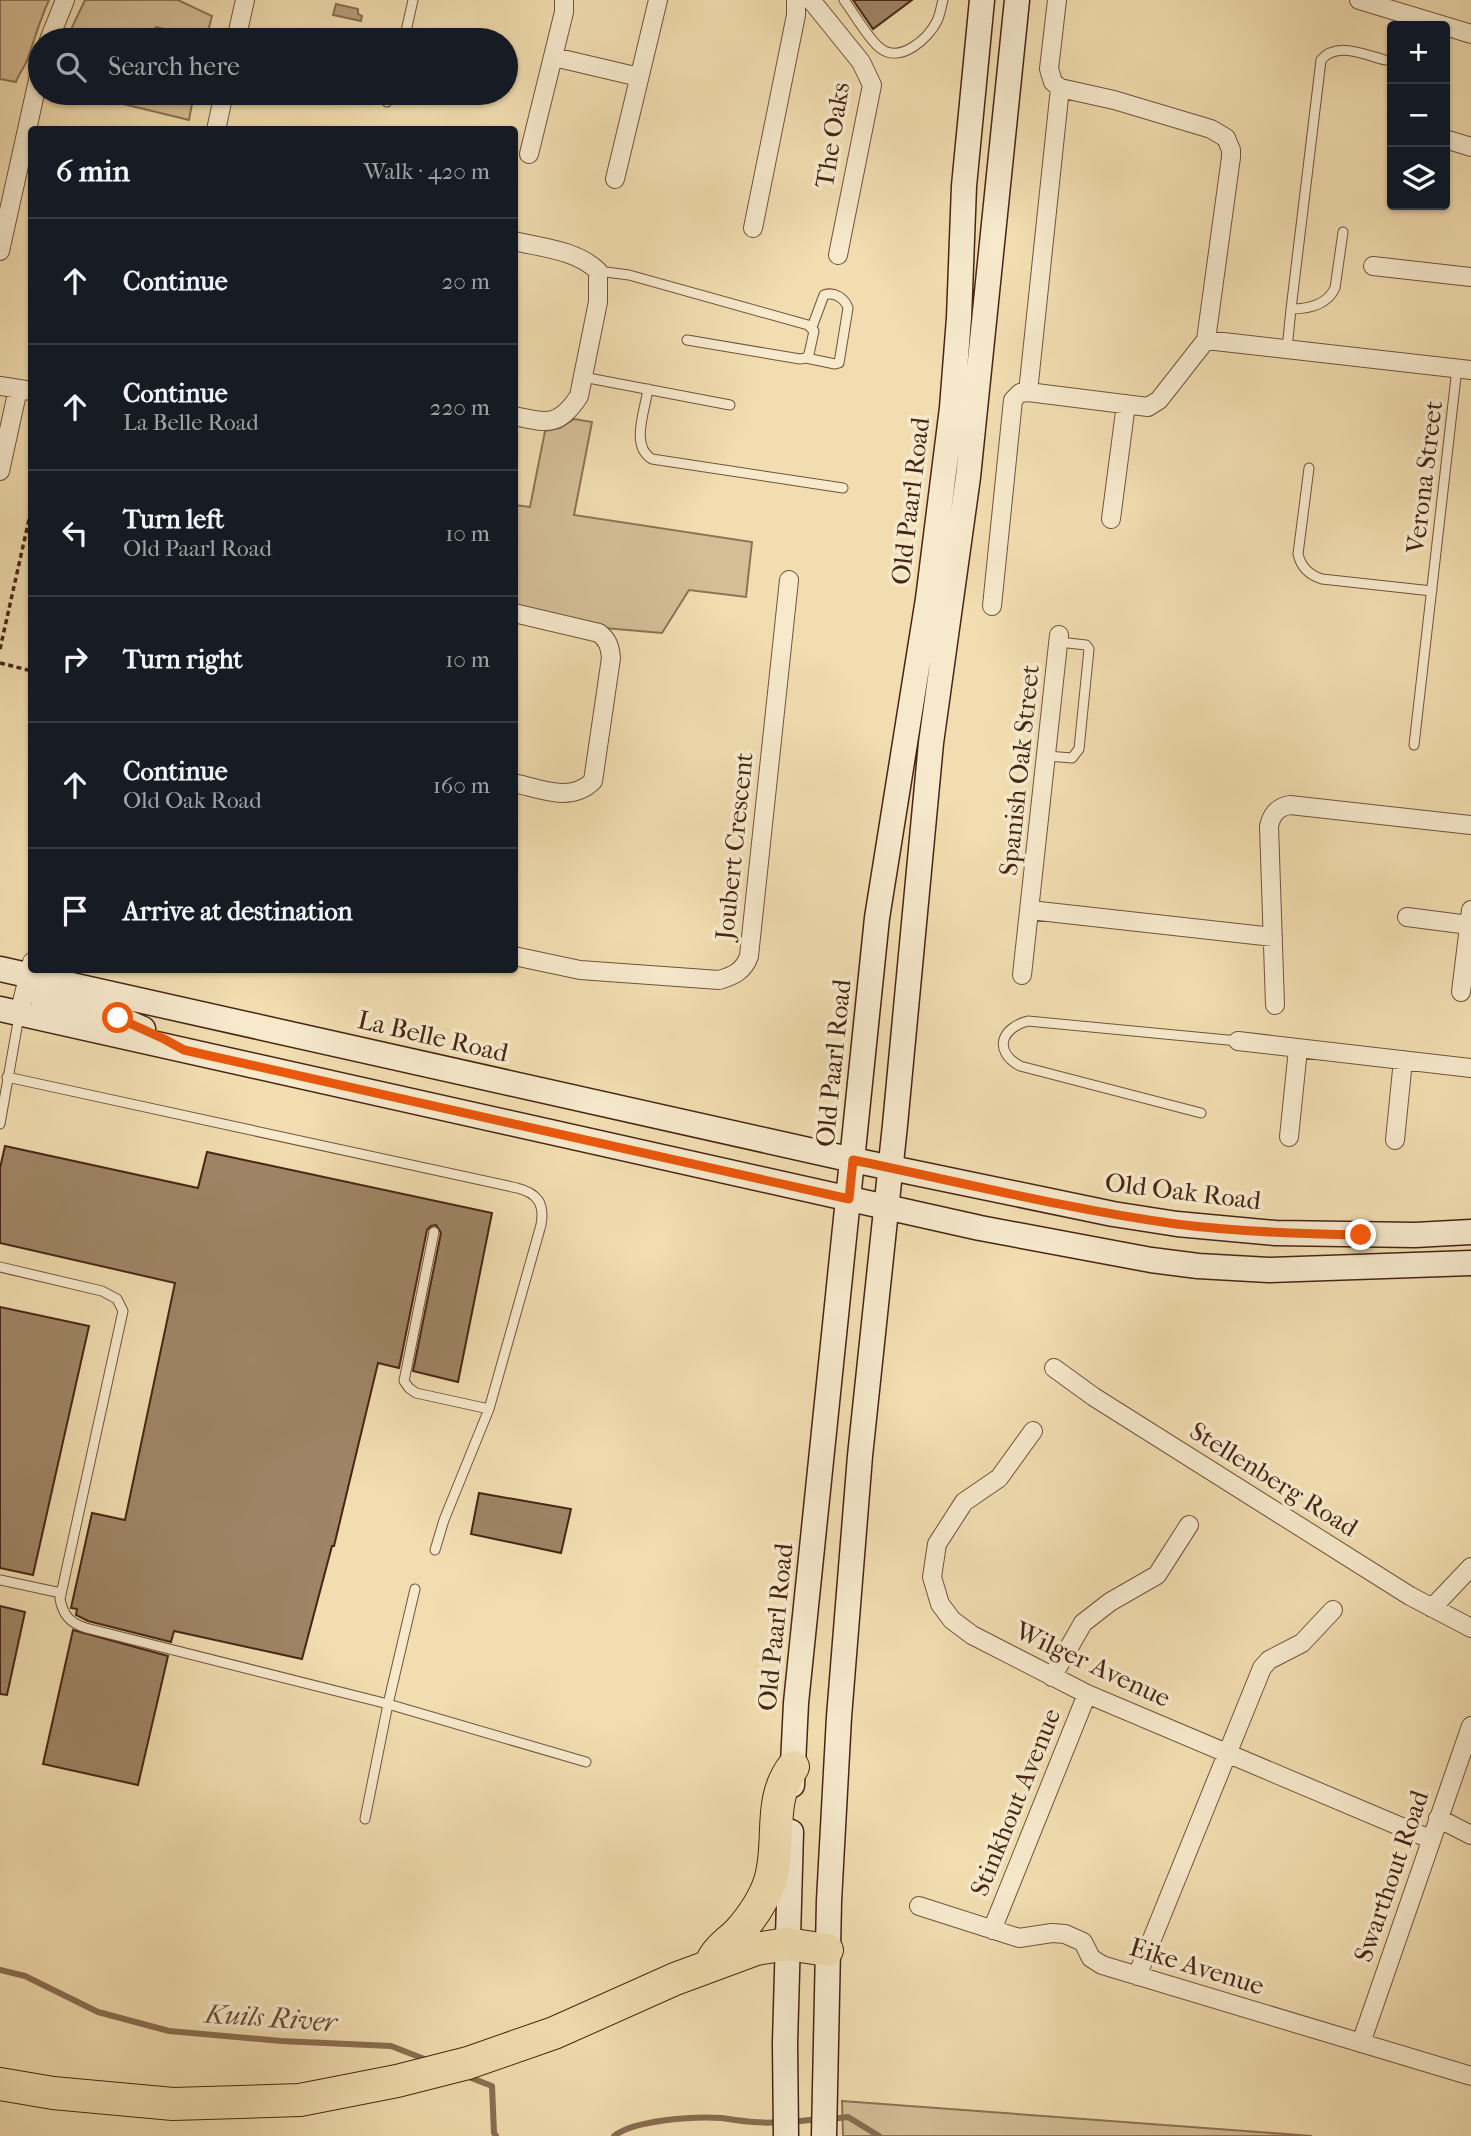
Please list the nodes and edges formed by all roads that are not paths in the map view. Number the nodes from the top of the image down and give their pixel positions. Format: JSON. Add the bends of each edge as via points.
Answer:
{"nodes":[{"id":1,"x":65,"y":0,"type":"edge"},
{"id":2,"x":245,"y":0,"type":"edge"},
{"id":3,"x":413,"y":0,"type":"edge"},
{"id":4,"x":564,"y":0,"type":"edge"},
{"id":5,"x":658,"y":0,"type":"edge"},
{"id":6,"x":796,"y":0,"type":"edge"},
{"id":7,"x":811,"y":0,"type":"edge"},
{"id":8,"x":844,"y":0,"type":"edge"},
{"id":9,"x":943,"y":0,"type":"edge"},
{"id":10,"x":982,"y":0,"type":"edge"},
{"id":11,"x":1017,"y":0,"type":"edge"},
{"id":12,"x":1057,"y":0,"type":"edge"},
{"id":13,"x":1359,"y":0,"type":"edge"},
{"id":14,"x":1385,"y":4,"type":"edge"},
{"id":15,"x":54,"y":28,"type":"edge"},
{"id":16,"x":239,"y":28,"type":"edge"},
{"id":17,"x":407,"y":28,"type":"edge"},
{"id":18,"x":1471,"y":34,"type":"edge"},
{"id":19,"x":554,"y":57,"type":"junction"},
{"id":20,"x":1385,"y":60,"type":"dead end"},
{"id":21,"x":639,"y":76,"type":"junction"},
{"id":22,"x":1060,"y":88,"type":"junction"},
{"id":23,"x":32,"y":105,"type":"edge"},
{"id":24,"x":221,"y":105,"type":"edge"},
{"id":25,"x":217,"y":126,"type":"edge"},
{"id":26,"x":1450,"y":141,"type":"edge"},
{"id":27,"x":1471,"y":147,"type":"edge"},
{"id":28,"x":529,"y":154,"type":"dead end"},
{"id":29,"x":615,"y":179,"type":"dead end"},
{"id":30,"x":753,"y":228,"type":"dead end"},
{"id":31,"x":1343,"y":232,"type":"dead end"},
{"id":32,"x":518,"y":242,"type":"edge"},
{"id":33,"x":0,"y":251,"type":"edge"},
{"id":34,"x":838,"y":254,"type":"dead end"},
{"id":35,"x":1373,"y":266,"type":"dead end"},
{"id":36,"x":593,"y":267,"type":"junction"},
{"id":37,"x":1471,"y":277,"type":"edge"},
{"id":38,"x":1292,"y":309,"type":"junction"},
{"id":39,"x":812,"y":327,"type":"junction"},
{"id":40,"x":687,"y":340,"type":"dead end"},
{"id":41,"x":1206,"y":340,"type":"junction"},
{"id":42,"x":1287,"y":349,"type":"junction"},
{"id":43,"x":806,"y":358,"type":"junction"},
{"id":44,"x":1464,"y":369,"type":"edge"},
{"id":45,"x":583,"y":377,"type":"junction"},
{"id":46,"x":0,"y":386,"type":"edge"},
{"id":47,"x":648,"y":389,"type":"junction"},
{"id":48,"x":25,"y":390,"type":"edge"},
{"id":49,"x":1028,"y":392,"type":"junction"},
{"id":50,"x":1126,"y":404,"type":"junction"},
{"id":51,"x":730,"y":405,"type":"dead end"},
{"id":52,"x":518,"y":417,"type":"edge"},
{"id":53,"x":1309,"y":468,"type":"dead end"},
{"id":54,"x":0,"y":471,"type":"edge"},
{"id":55,"x":843,"y":488,"type":"dead end"},
{"id":56,"x":1111,"y":519,"type":"dead end"},
{"id":57,"x":789,"y":580,"type":"dead end"},
{"id":58,"x":1432,"y":591,"type":"junction"},
{"id":59,"x":992,"y":606,"type":"dead end"},
{"id":60,"x":518,"y":614,"type":"edge"},
{"id":61,"x":1059,"y":639,"type":"joint"},
{"id":62,"x":1414,"y":745,"type":"dead end"},
{"id":63,"x":1047,"y":756,"type":"junction"},
{"id":64,"x":518,"y":784,"type":"edge"},
{"id":65,"x":1471,"y":825,"type":"edge"},
{"id":66,"x":1030,"y":910,"type":"junction"},
{"id":67,"x":1407,"y":917,"type":"dead end"},
{"id":68,"x":1470,"y":917,"type":"edge"},
{"id":69,"x":1273,"y":937,"type":"junction"},
{"id":70,"x":518,"y":957,"type":"edge"},
{"id":71,"x":28,"y":969,"type":"edge"},
{"id":72,"x":0,"y":970,"type":"edge"},
{"id":73,"x":28,"y":973,"type":"edge"},
{"id":74,"x":31,"y":973,"type":"edge"},
{"id":75,"x":47,"y":973,"type":"edge"},
{"id":76,"x":1022,"y":975,"type":"dead end"},
{"id":77,"x":1461,"y":992,"type":"dead end"},
{"id":78,"x":0,"y":994,"type":"edge"},
{"id":79,"x":1275,"y":1006,"type":"dead end"},
{"id":80,"x":10,"y":1012,"type":"edge"},
{"id":81,"x":1238,"y":1041,"type":"joint"},
{"id":82,"x":1298,"y":1049,"type":"junction"},
{"id":83,"x":184,"y":1050,"type":"junction"},
{"id":84,"x":1403,"y":1060,"type":"junction"},
{"id":85,"x":1471,"y":1068,"type":"edge"},
{"id":86,"x":4,"y":1075,"type":"edge"},
{"id":87,"x":1201,"y":1113,"type":"dead end"},
{"id":88,"x":0,"y":1124,"type":"edge"},
{"id":89,"x":1289,"y":1137,"type":"dead end"},
{"id":90,"x":1395,"y":1140,"type":"dead end"},
{"id":91,"x":853,"y":1160,"type":"junction"},
{"id":92,"x":891,"y":1168,"type":"junction"},
{"id":93,"x":849,"y":1199,"type":"junction"},
{"id":94,"x":887,"y":1207,"type":"junction"},
{"id":95,"x":434,"y":1232,"type":"dead end"},
{"id":96,"x":1471,"y":1232,"type":"edge"},
{"id":97,"x":1471,"y":1263,"type":"edge"},
{"id":98,"x":0,"y":1267,"type":"edge"},
{"id":99,"x":1054,"y":1368,"type":"dead end"},
{"id":100,"x":489,"y":1409,"type":"junction"},
{"id":101,"x":1033,"y":1431,"type":"dead end"},
{"id":102,"x":1189,"y":1525,"type":"dead end"},
{"id":103,"x":435,"y":1550,"type":"dead end"},
{"id":104,"x":1471,"y":1567,"type":"edge"},
{"id":105,"x":0,"y":1580,"type":"edge"},
{"id":106,"x":415,"y":1589,"type":"dead end"},
{"id":107,"x":61,"y":1593,"type":"junction"},
{"id":108,"x":1432,"y":1608,"type":"junction"},
{"id":109,"x":1333,"y":1610,"type":"dead end"},
{"id":110,"x":1471,"y":1628,"type":"edge"},
{"id":111,"x":1052,"y":1677,"type":"junction"},
{"id":112,"x":1087,"y":1695,"type":"junction"},
{"id":113,"x":388,"y":1704,"type":"junction"},
{"id":114,"x":1471,"y":1726,"type":"edge"},
{"id":115,"x":1228,"y":1753,"type":"junction"},
{"id":116,"x":586,"y":1762,"type":"dead end"},
{"id":117,"x":793,"y":1767,"type":"junction"},
{"id":118,"x":1438,"y":1818,"type":"junction"},
{"id":119,"x":365,"y":1819,"type":"dead end"},
{"id":120,"x":1471,"y":1835,"type":"edge"},
{"id":121,"x":1430,"y":1839,"type":"junction"},
{"id":122,"x":919,"y":1906,"type":"dead end"},
{"id":123,"x":992,"y":1930,"type":"junction"},
{"id":124,"x":787,"y":1944,"type":"junction"},
{"id":125,"x":827,"y":1950,"type":"junction"},
{"id":126,"x":710,"y":1965,"type":"junction"},
{"id":127,"x":1137,"y":1976,"type":"junction"},
{"id":128,"x":1361,"y":2043,"type":"junction"},
{"id":129,"x":1471,"y":2076,"type":"edge"},
{"id":130,"x":0,"y":2084,"type":"edge"},
{"id":131,"x":786,"y":2136,"type":"edge"},
{"id":132,"x":824,"y":2136,"type":"edge"}],
"edges":[{"from":1,"to":15,"type":"street"},
{"from":2,"to":16,"type":"street"},
{"from":3,"to":17,"type":"lane"},
{"from":4,"to":19,"type":"street"},
{"from":5,"to":21,"type":"street"},
{"from":6,"to":30,"type":"street"},
{"from":7,"to":34,"type":"street","name":"The Oaks","via":[[861,62],[872,85]]},
{"from":8,"to":9,"type":"lane","via":[[880,48],[899,53],[927,34]]},
{"from":10,"to":91,"type":"main road","name":"Old Paarl Road","via":[[964,186],[952,408],[930,587],[877,918]]},
{"from":11,"to":92,"type":"main road","name":"Old Paarl Road","via":[[968,477],[931,743]]},
{"from":12,"to":22,"type":"street","via":[[1049,69]]},
{"from":13,"to":14,"type":"street"},
{"from":14,"to":18,"type":"street"},
{"from":19,"to":21,"type":"street"},
{"from":19,"to":28,"type":"street"},
{"from":20,"to":38,"type":"lane","via":[[1335,50],[1321,60]]},
{"from":21,"to":29,"type":"street"},
{"from":22,"to":41,"type":"street","via":[[1211,129],[1226,138],[1231,157]]},
{"from":22,"to":49,"type":"street"},
{"from":23,"to":33,"type":"street"},
{"from":24,"to":25,"type":"street"},
{"from":26,"to":27,"type":"street"},
{"from":31,"to":38,"type":"lane","via":[[1332,295],[1315,306]]},
{"from":32,"to":36,"type":"street","via":[[574,255]]},
{"from":35,"to":37,"type":"street"},
{"from":36,"to":39,"type":"lane"},
{"from":36,"to":45,"type":"street","via":[[598,302]]},
{"from":38,"to":42,"type":"lane"},
{"from":39,"to":43,"type":"lane"},
{"from":39,"to":43,"type":"lane","via":[[824,295],[846,302],[839,363]]},
{"from":40,"to":43,"type":"lane"},
{"from":41,"to":42,"type":"street"},
{"from":41,"to":50,"type":"street","via":[[1156,403],[1148,407]]},
{"from":42,"to":44,"type":"street"},
{"from":44,"to":58,"type":"lane","name":"Verona Street"},
{"from":45,"to":47,"type":"lane"},
{"from":45,"to":52,"type":"street","via":[[579,396],[564,416],[552,422]]},
{"from":46,"to":48,"type":"street"},
{"from":47,"to":51,"type":"lane"},
{"from":47,"to":55,"type":"lane","via":[[639,442],[652,459]]},
{"from":48,"to":54,"type":"street"},
{"from":49,"to":50,"type":"street"},
{"from":49,"to":59,"type":"street","via":[[1013,400]]},
{"from":50,"to":56,"type":"street"},
{"from":53,"to":58,"type":"lane","name":"Verona Street","via":[[1298,554],[1304,568],[1322,579]]},
{"from":57,"to":70,"type":"street","name":"Joubert Crescent","via":[[749,956],[743,968],[719,980],[580,970]]},
{"from":58,"to":62,"type":"lane","name":"Verona Street"},
{"from":60,"to":64,"type":"street","via":[[598,633],[606,639],[611,658],[593,781],[575,793]]},
{"from":61,"to":63,"type":"street","name":"Spanish Oak Street"},
{"from":61,"to":63,"type":"lane","via":[[1086,645],[1089,651],[1079,749],[1073,758]]},
{"from":63,"to":66,"type":"street","name":"Spanish Oak Street"},
{"from":65,"to":69,"type":"street","via":[[1290,805],[1279,808],[1269,826]]},
{"from":66,"to":69,"type":"street","name":"Spanish Oak Street"},
{"from":66,"to":76,"type":"street","name":"Spanish Oak Street"},
{"from":67,"to":68,"type":"street"},
{"from":68,"to":77,"type":"street"},
{"from":69,"to":79,"type":"street"},
{"from":71,"to":72,"type":"main road","name":"La Belle Road"},
{"from":73,"to":80,"type":"street"},
{"from":74,"to":83,"type":"main road","via":[[39,994],[50,1003],[118,1018]]},
{"from":75,"to":91,"type":"main road","name":"La Belle Road"},
{"from":78,"to":80,"type":"main road"},
{"from":80,"to":83,"type":"main road"},
{"from":80,"to":86,"type":"lane","via":[[10,1059]]},
{"from":81,"to":82,"type":"street"},
{"from":81,"to":87,"type":"lane","via":[[1028,1021],[1007,1031],[1005,1054],[1020,1066]]},
{"from":82,"to":84,"type":"street"},
{"from":82,"to":89,"type":"street"},
{"from":83,"to":93,"type":"main road"},
{"from":84,"to":85,"type":"street"},
{"from":84,"to":90,"type":"street"},
{"from":86,"to":88,"type":"lane"},
{"from":86,"to":100,"type":"lane","via":[[537,1196],[543,1208],[541,1225]]},
{"from":91,"to":92,"type":"main road","name":"La Belle Road"},
{"from":91,"to":93,"type":"main road","name":"Old Paarl Road"},
{"from":92,"to":94,"type":"main road","name":"Old Paarl Road"},
{"from":92,"to":96,"type":"main road","name":"Old Oak Road","via":[[1113,1214],[1215,1228],[1361,1235]]},
{"from":93,"to":94,"type":"main road"},
{"from":93,"to":117,"type":"main road","name":"Old Paarl Road"},
{"from":94,"to":97,"type":"main road","via":[[1198,1266],[1290,1270]]},
{"from":94,"to":125,"type":"main road","name":"Old Paarl Road","via":[[860,1456],[839,1717]]},
{"from":95,"to":100,"type":"lane","via":[[404,1381],[416,1392]]},
{"from":98,"to":107,"type":"lane","via":[[102,1290],[117,1299],[123,1311]]},
{"from":99,"to":108,"type":"street","name":"Stellenberg Road"},
{"from":100,"to":103,"type":"lane"},
{"from":101,"to":111,"type":"street","name":"Wilger Avenue","via":[[1002,1475],[970,1496],[956,1513],[937,1544],[932,1577],[940,1604],[951,1619]]},
{"from":102,"to":111,"type":"street","via":[[1157,1574],[1083,1623]]},
{"from":104,"to":108,"type":"street"},
{"from":105,"to":107,"type":"lane"},
{"from":106,"to":113,"type":"lane"},
{"from":107,"to":113,"type":"lane","via":[[67,1618],[86,1628]]},
{"from":108,"to":110,"type":"street","name":"Stellenberg Road"},
{"from":109,"to":115,"type":"street","via":[[1301,1643],[1262,1668]]},
{"from":111,"to":112,"type":"street","name":"Wilger Avenue"},
{"from":112,"to":115,"type":"street","name":"Wilger Avenue"},
{"from":112,"to":123,"type":"street","name":"Stinkhout Avenue"},
{"from":113,"to":116,"type":"lane"},
{"from":113,"to":119,"type":"lane"},
{"from":114,"to":118,"type":"street","name":"Swarthout Road"},
{"from":115,"to":121,"type":"street","name":"Wilger Avenue"},
{"from":115,"to":127,"type":"street"},
{"from":117,"to":124,"type":"main road","name":"Old Paarl Road"},
{"from":117,"to":126,"type":"highway","via":[[778,1799],[774,1865],[765,1894]]},
{"from":118,"to":120,"type":"street"},
{"from":118,"to":121,"type":"street","name":"Swarthout Road"},
{"from":121,"to":128,"type":"street","name":"Swarthout Road"},
{"from":122,"to":123,"type":"street","name":"Eike Avenue"},
{"from":123,"to":127,"type":"street","name":"Eike Avenue","via":[[1019,1938],[1065,1934],[1083,1942],[1098,1963]]},
{"from":124,"to":125,"type":"highway"},
{"from":124,"to":126,"type":"highway"},
{"from":124,"to":131,"type":"main road","name":"Old Paarl Road"},
{"from":125,"to":132,"type":"main road","name":"Old Paarl Road"},
{"from":126,"to":130,"type":"highway","via":[[554,2033],[468,2063],[300,2100],[173,2104]]},
{"from":127,"to":128,"type":"street","name":"Eike Avenue"},
{"from":128,"to":129,"type":"street","name":"Eike Avenue"}]}
